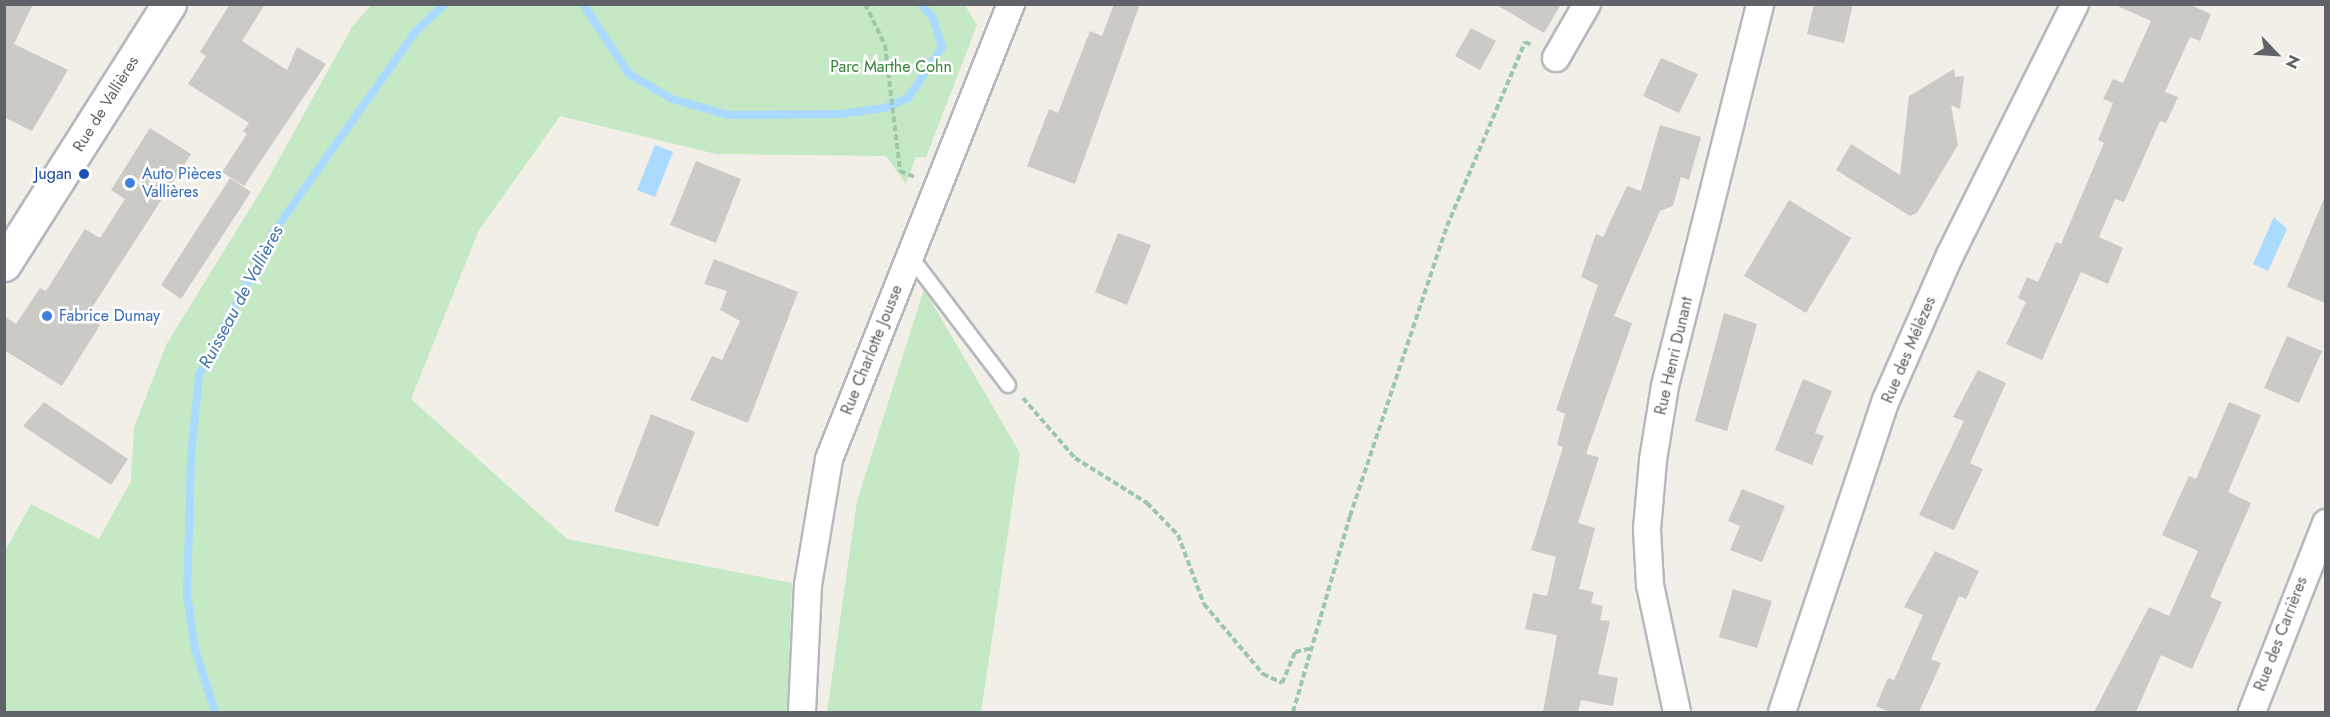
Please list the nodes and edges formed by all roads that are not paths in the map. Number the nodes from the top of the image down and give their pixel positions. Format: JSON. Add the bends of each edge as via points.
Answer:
{"nodes":[{"id":1,"x":169,"y":4,"type":"edge"},
{"id":2,"x":1011,"y":4,"type":"edge"},
{"id":3,"x":1587,"y":4,"type":"edge"},
{"id":4,"x":1760,"y":4,"type":"edge"},
{"id":5,"x":2074,"y":4,"type":"edge"},
{"id":6,"x":1556,"y":58,"type":"road end"},
{"id":7,"x":910,"y":256,"type":"junction"},
{"id":8,"x":4,"y":264,"type":"edge"},
{"id":9,"x":1008,"y":385,"type":"road end"},
{"id":10,"x":2325,"y":523,"type":"edge"},
{"id":11,"x":802,"y":712,"type":"edge"},
{"id":12,"x":1677,"y":712,"type":"edge"},
{"id":13,"x":1782,"y":712,"type":"edge"},
{"id":14,"x":2252,"y":712,"type":"edge"}],
"edges":[{"from":1,"to":8,"type":"main road","name":"Rue de Vallières"},
{"from":2,"to":7,"type":"street","name":"Rue Charlotte Jousse"},
{"from":3,"to":6,"type":"street"},
{"from":4,"to":12,"type":"street","name":"Rue Henri Dunant","via":[[1665,386],[1653,460],[1647,529],[1650,585]]},
{"from":5,"to":13,"type":"street","name":"Rue des Mélèzes","via":[[1960,234],[1886,400]]},
{"from":7,"to":9,"type":"lane"},
{"from":7,"to":11,"type":"street","name":"Rue Charlotte Jousse","via":[[829,459],[808,585]]},
{"from":10,"to":14,"type":"street","name":"Rue des Carrières"}]}
